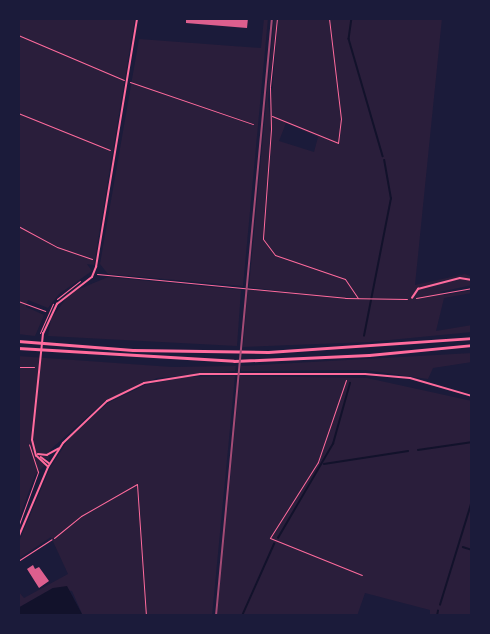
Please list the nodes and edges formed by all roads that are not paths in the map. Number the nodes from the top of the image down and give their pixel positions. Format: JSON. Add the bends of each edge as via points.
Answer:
{"nodes":[{"id":1,"x":137,"y":18,"type":"edge"},
{"id":2,"x":472,"y":280,"type":"edge"},
{"id":3,"x":412,"y":298,"type":"road end"},
{"id":4,"x":472,"y":338,"type":"edge"},
{"id":5,"x":18,"y":340,"type":"edge"},
{"id":6,"x":472,"y":345,"type":"edge"},
{"id":7,"x":18,"y":348,"type":"edge"},
{"id":8,"x":472,"y":396,"type":"edge"},
{"id":9,"x":59,"y":448,"type":"junction"},
{"id":10,"x":34,"y":450,"type":"junction"},
{"id":11,"x":38,"y":454,"type":"junction"},
{"id":12,"x":50,"y":463,"type":"junction"},
{"id":13,"x":48,"y":467,"type":"junction"},
{"id":14,"x":18,"y":538,"type":"edge"},
{"id":15,"x":52,"y":539,"type":"road end"},
{"id":16,"x":18,"y":561,"type":"edge"}],
"edges":[{"from":1,"to":10,"type":"street","via":[[94,274],[64,295],[44,328]]},
{"from":2,"to":3,"type":"street","via":[[460,278],[418,289]]},
{"from":4,"to":5,"type":"highway","via":[[368,348],[244,352]]},
{"from":6,"to":7,"type":"highway","via":[[369,355],[234,361]]},
{"from":8,"to":9,"type":"main road","via":[[391,375],[243,373],[171,377],[131,389],[92,412]]},
{"from":9,"to":11,"type":"street","via":[[47,455]]},
{"from":9,"to":12,"type":"main road"},
{"from":10,"to":11,"type":"street"},
{"from":10,"to":13,"type":"street"},
{"from":11,"to":12,"type":"street"},
{"from":12,"to":13,"type":"main road"},
{"from":13,"to":14,"type":"main road"},
{"from":15,"to":16,"type":"lane"}]}
